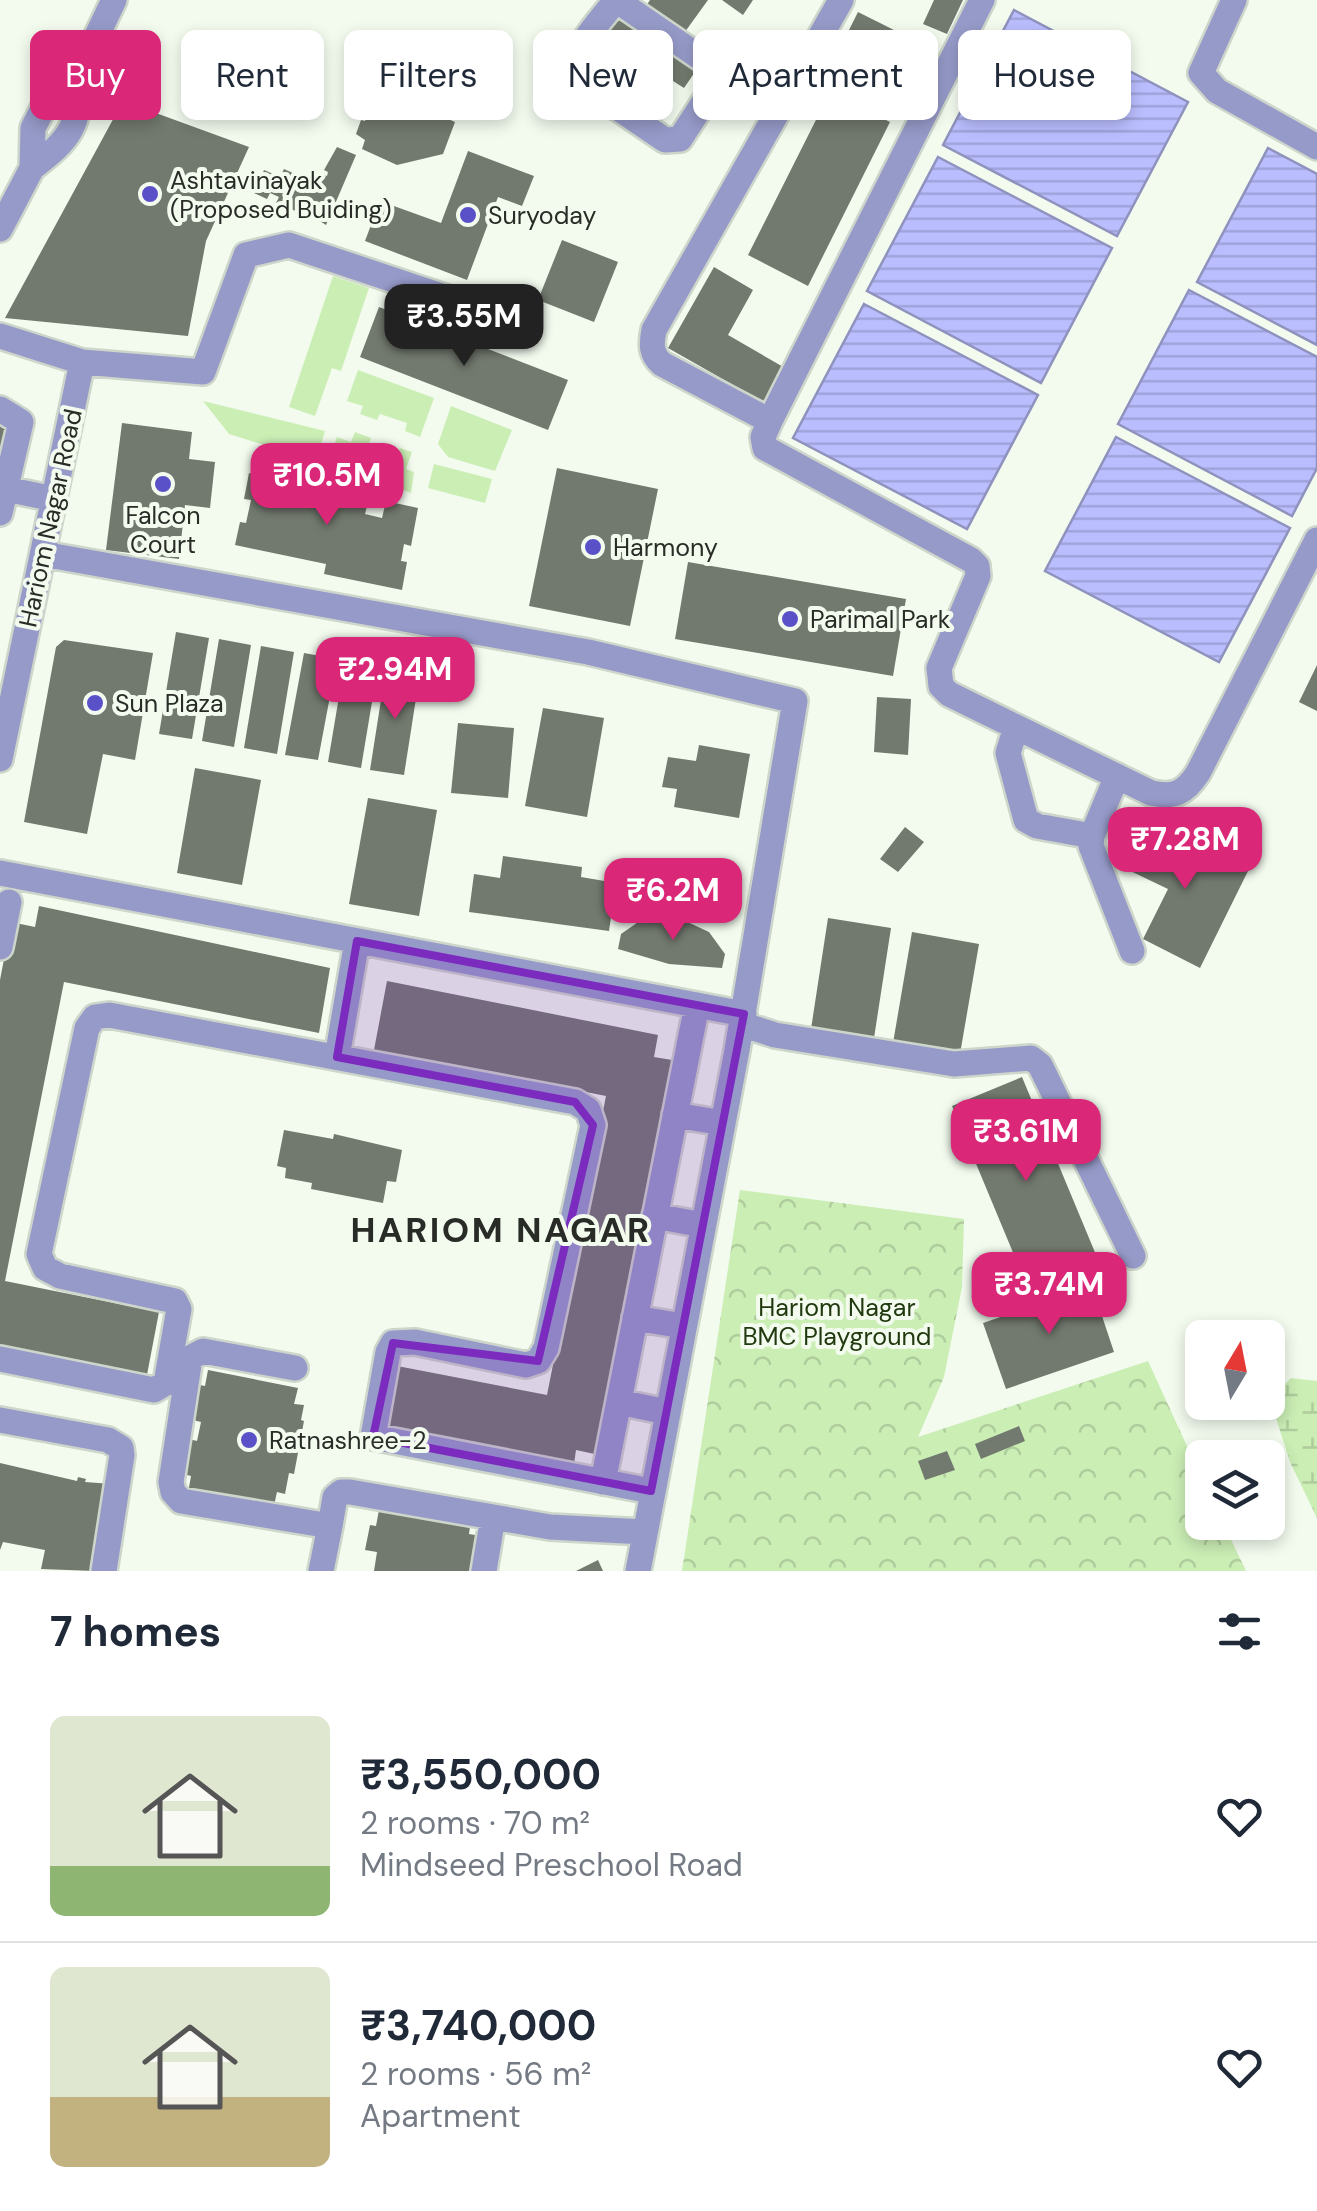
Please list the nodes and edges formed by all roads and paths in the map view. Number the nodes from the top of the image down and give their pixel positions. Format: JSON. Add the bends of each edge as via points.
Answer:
{"nodes":[{"id":1,"x":114,"y":0,"type":"edge"},
{"id":2,"x":616,"y":0,"type":"edge"},
{"id":3,"x":841,"y":0,"type":"edge"},
{"id":4,"x":982,"y":0,"type":"edge"},
{"id":5,"x":1234,"y":0,"type":"edge"},
{"id":6,"x":1317,"y":147,"type":"edge"},
{"id":7,"x":0,"y":229,"type":"edge"},
{"id":8,"x":528,"y":325,"type":"dead end"},
{"id":9,"x":0,"y":336,"type":"edge"},
{"id":10,"x":82,"y":362,"type":"junction"},
{"id":11,"x":0,"y":409,"type":"edge"},
{"id":12,"x":770,"y":421,"type":"junction"},
{"id":13,"x":54,"y":499,"type":"junction"},
{"id":14,"x":3,"y":501,"type":"edge"},
{"id":15,"x":1317,"y":540,"type":"edge"},
{"id":16,"x":43,"y":554,"type":"junction"},
{"id":17,"x":1016,"y":727,"type":"junction"},
{"id":18,"x":0,"y":759,"type":"edge"},
{"id":19,"x":1117,"y":776,"type":"junction"},
{"id":20,"x":1092,"y":836,"type":"junction"},
{"id":21,"x":0,"y":873,"type":"edge"},
{"id":22,"x":9,"y":902,"type":"dead end"},
{"id":23,"x":357,"y":941,"type":"junction"},
{"id":24,"x":0,"y":947,"type":"edge"},
{"id":25,"x":1132,"y":951,"type":"dead end"},
{"id":26,"x":696,"y":1005,"type":"junction"},
{"id":27,"x":742,"y":1019,"type":"junction"},
{"id":28,"x":337,"y":1057,"type":"junction"},
{"id":29,"x":675,"y":1115,"type":"junction"},
{"id":30,"x":723,"y":1123,"type":"junction"},
{"id":31,"x":655,"y":1216,"type":"junction"},
{"id":32,"x":703,"y":1225,"type":"junction"},
{"id":33,"x":1134,"y":1256,"type":"dead end"},
{"id":34,"x":635,"y":1318,"type":"junction"},
{"id":35,"x":683,"y":1326,"type":"junction"},
{"id":36,"x":0,"y":1359,"type":"edge"},
{"id":37,"x":295,"y":1368,"type":"dead end"},
{"id":38,"x":619,"y":1402,"type":"junction"},
{"id":39,"x":667,"y":1412,"type":"junction"},
{"id":40,"x":0,"y":1420,"type":"edge"},
{"id":41,"x":604,"y":1482,"type":"junction"},
{"id":42,"x":651,"y":1491,"type":"junction"},
{"id":43,"x":493,"y":1517,"type":"junction"},
{"id":44,"x":330,"y":1526,"type":"junction"},
{"id":45,"x":644,"y":1532,"type":"junction"},
{"id":46,"x":104,"y":1571,"type":"edge"},
{"id":47,"x":321,"y":1571,"type":"edge"},
{"id":48,"x":484,"y":1571,"type":"edge"},
{"id":49,"x":638,"y":1571,"type":"edge"}],
"edges":[{"from":1,"to":7,"type":"street","via":[[78,75],[51,93],[33,128],[32,168]]},
{"from":2,"to":2,"type":"street","via":[[577,52],[578,81],[664,140],[680,139],[717,82],[716,69]]},
{"from":3,"to":12,"type":"street","via":[[651,343],[662,364]]},
{"from":4,"to":12,"type":"street"},
{"from":5,"to":6,"type":"street","via":[[1200,74],[1216,91]]},
{"from":8,"to":10,"type":"street","via":[[289,245],[246,255],[203,372]]},
{"from":9,"to":10,"type":"street"},
{"from":10,"to":13,"type":"street","name":"Hariom Nagar Road"},
{"from":11,"to":14,"type":"street","via":[[22,422]]},
{"from":12,"to":17,"type":"street","via":[[765,448],[977,566],[938,676],[949,694]]},
{"from":13,"to":14,"type":"street"},
{"from":13,"to":16,"type":"street","name":"Hariom Nagar Road"},
{"from":15,"to":19,"type":"street","via":[[1190,784],[1167,796]]},
{"from":16,"to":18,"type":"street","name":"Hariom Nagar Road"},
{"from":16,"to":27,"type":"street","via":[[588,652],[796,701]]},
{"from":17,"to":19,"type":"street"},
{"from":17,"to":20,"type":"street","via":[[1008,752],[1026,820]]},
{"from":19,"to":20,"type":"street"},
{"from":20,"to":25,"type":"street"},
{"from":21,"to":23,"type":"street"},
{"from":22,"to":24,"type":"street"},
{"from":23,"to":26,"type":"street"},
{"from":23,"to":28,"type":"street"},
{"from":26,"to":27,"type":"street"},
{"from":26,"to":29,"type":"street"},
{"from":27,"to":30,"type":"street"},
{"from":27,"to":33,"type":"street","via":[[776,1036],[954,1064],[1031,1058],[1040,1064]]},
{"from":28,"to":36,"type":"street","via":[[109,1014],[94,1017],[39,1254],[45,1268],[60,1276],[175,1300],[166,1382],[154,1390]]},
{"from":28,"to":41,"type":"street","via":[[575,1102],[588,1110],[593,1125],[538,1361],[526,1366],[394,1343],[372,1432],[378,1440]]},
{"from":29,"to":30,"type":"street"},
{"from":29,"to":31,"type":"street"},
{"from":30,"to":32,"type":"street"},
{"from":31,"to":32,"type":"street"},
{"from":31,"to":34,"type":"street"},
{"from":32,"to":35,"type":"street"},
{"from":34,"to":35,"type":"street"},
{"from":34,"to":38,"type":"street"},
{"from":35,"to":39,"type":"street"},
{"from":37,"to":44,"type":"street","via":[[202,1352],[190,1358],[173,1492],[180,1501]]},
{"from":38,"to":39,"type":"street"},
{"from":38,"to":41,"type":"street"},
{"from":39,"to":42,"type":"street"},
{"from":40,"to":46,"type":"street","via":[[121,1448]]},
{"from":41,"to":42,"type":"street"},
{"from":42,"to":45,"type":"street"},
{"from":43,"to":44,"type":"street","via":[[341,1492]]},
{"from":43,"to":45,"type":"street"},
{"from":43,"to":48,"type":"street"},
{"from":44,"to":47,"type":"street"},
{"from":45,"to":49,"type":"street"}]}
